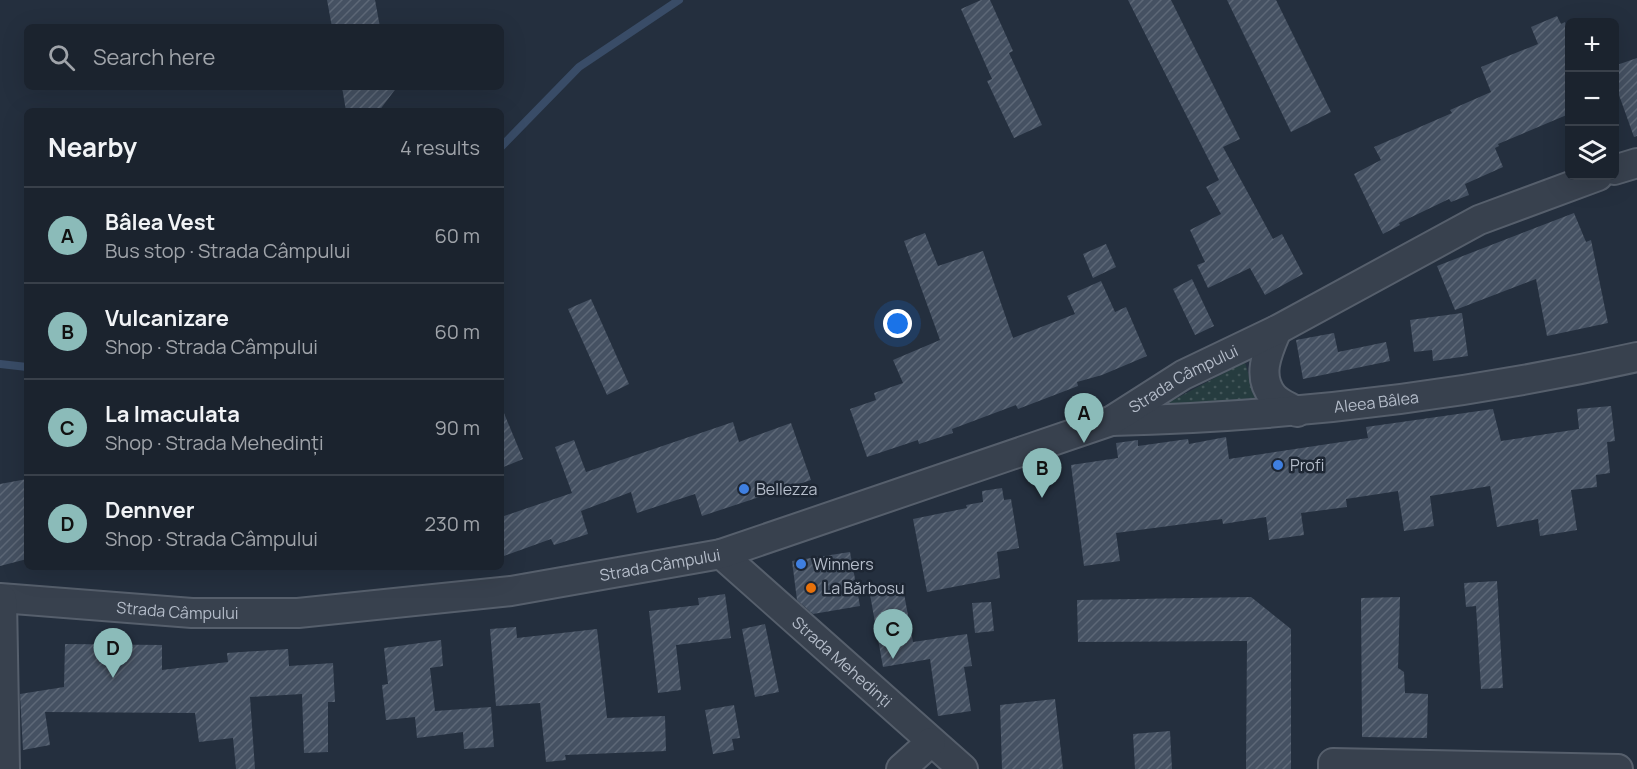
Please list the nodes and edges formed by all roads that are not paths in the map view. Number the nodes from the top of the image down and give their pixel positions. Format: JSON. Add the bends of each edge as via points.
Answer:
{"nodes":[{"id":1,"x":1637,"y":163,"type":"edge"},
{"id":2,"x":1619,"y":168,"type":"edge"},
{"id":3,"x":1587,"y":180,"type":"edge"},
{"id":4,"x":1277,"y":330,"type":"junction"},
{"id":5,"x":1637,"y":357,"type":"edge"},
{"id":6,"x":1297,"y":412,"type":"junction"},
{"id":7,"x":1111,"y":421,"type":"junction"},
{"id":8,"x":721,"y":554,"type":"junction"},
{"id":9,"x":1,"y":599,"type":"edge"},
{"id":10,"x":931,"y":742,"type":"junction"},
{"id":11,"x":5,"y":769,"type":"edge"},
{"id":12,"x":901,"y":769,"type":"edge"},
{"id":13,"x":963,"y":769,"type":"edge"},
{"id":14,"x":1332,"y":769,"type":"edge"},
{"id":15,"x":1618,"y":769,"type":"edge"}],
"edges":[{"from":1,"to":2,"type":"street"},
{"from":3,"to":4,"type":"street","name":"Strada Câmpului","via":[[1479,220]]},
{"from":4,"to":6,"type":"street","name":"Strada Câmpului","via":[[1264,358],[1265,378],[1273,397]]},
{"from":4,"to":7,"type":"street","name":"Strada Câmpului","via":[[1183,375]]},
{"from":5,"to":6,"type":"street","name":"Aleea Bâlea","via":[[1397,400]]},
{"from":6,"to":7,"type":"street","name":"Aleea Bâlea"},
{"from":7,"to":8,"type":"street","name":"Strada Câmpului"},
{"from":8,"to":9,"type":"street","name":"Strada Câmpului","via":[[511,591],[298,613],[192,613]]},
{"from":8,"to":10,"type":"street","name":"Strada Mehedinți"},
{"from":9,"to":11,"type":"street"},
{"from":10,"to":12,"type":"street"},
{"from":10,"to":13,"type":"street","name":"Strada Mehedinți"},
{"from":14,"to":15,"type":"street","via":[[1332,763]]}]}
